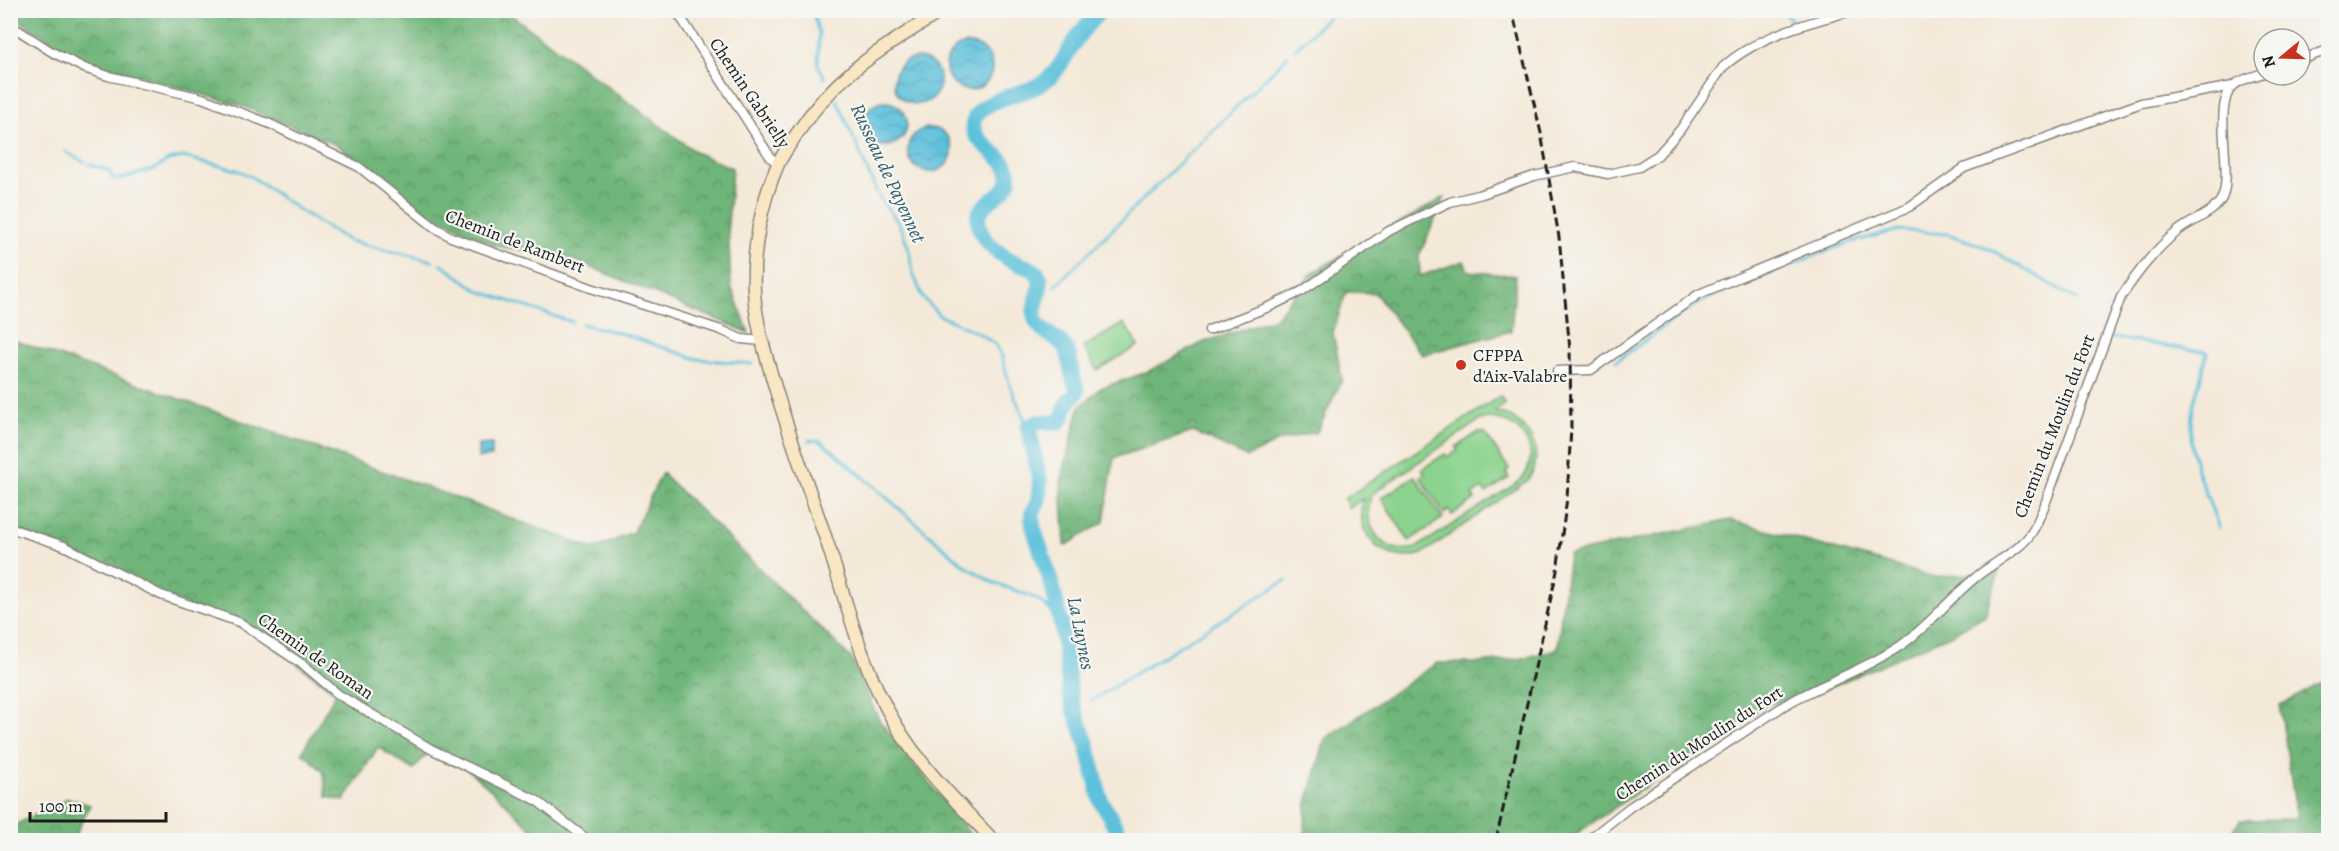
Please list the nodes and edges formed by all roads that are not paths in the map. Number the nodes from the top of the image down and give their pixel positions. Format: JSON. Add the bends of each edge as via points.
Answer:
{"nodes":[{"id":1,"x":676,"y":10,"type":"edge"},
{"id":2,"x":943,"y":10,"type":"edge"},
{"id":3,"x":1856,"y":10,"type":"edge"},
{"id":4,"x":10,"y":26,"type":"edge"},
{"id":5,"x":2328,"y":50,"type":"edge"},
{"id":6,"x":2312,"y":56,"type":"edge"},
{"id":7,"x":2252,"y":78,"type":"edge"},
{"id":8,"x":2233,"y":86,"type":"junction"},
{"id":9,"x":778,"y":164,"type":"junction"},
{"id":10,"x":1209,"y":330,"type":"dead end"},
{"id":11,"x":762,"y":341,"type":"junction"},
{"id":12,"x":1557,"y":371,"type":"dead end"},
{"id":13,"x":10,"y":528,"type":"edge"},
{"id":14,"x":588,"y":840,"type":"edge"},
{"id":15,"x":993,"y":840,"type":"edge"},
{"id":16,"x":1588,"y":840,"type":"edge"}],
"edges":[{"from":1,"to":9,"type":"street","name":"Chemin Gabrielly","via":[[771,159]]},
{"from":2,"to":9,"type":"main road","via":[[847,74],[825,95]]},
{"from":3,"to":10,"type":"street","via":[[1779,33],[1732,59],[1680,130],[1658,155],[1639,167],[1608,174],[1575,168],[1534,176],[1450,202],[1389,231],[1302,291]]},
{"from":4,"to":11,"type":"street","name":"Chemin de Rambert","via":[[84,68],[202,98],[268,123],[359,167],[451,237],[741,339]]},
{"from":5,"to":6,"type":"street"},
{"from":7,"to":8,"type":"street"},
{"from":8,"to":12,"type":"street","via":[[2141,103],[1964,168],[1909,207],[1699,294],[1591,370]]},
{"from":8,"to":16,"type":"street","name":"Chemin du Moulin du Fort","via":[[2225,106],[2222,198],[2213,209],[2166,241],[2141,267],[2121,297],[2032,532],[2013,551],[1979,573],[1898,647],[1785,705],[1630,807]]},
{"from":9,"to":11,"type":"main road","via":[[760,220],[754,259],[754,291]]},
{"from":11,"to":15,"type":"main road","via":[[842,594],[884,703],[926,767]]},
{"from":13,"to":14,"type":"street","name":"Chemin de Roman","via":[[63,546],[161,595],[239,622],[305,666],[337,693],[430,749],[536,800]]}]}
